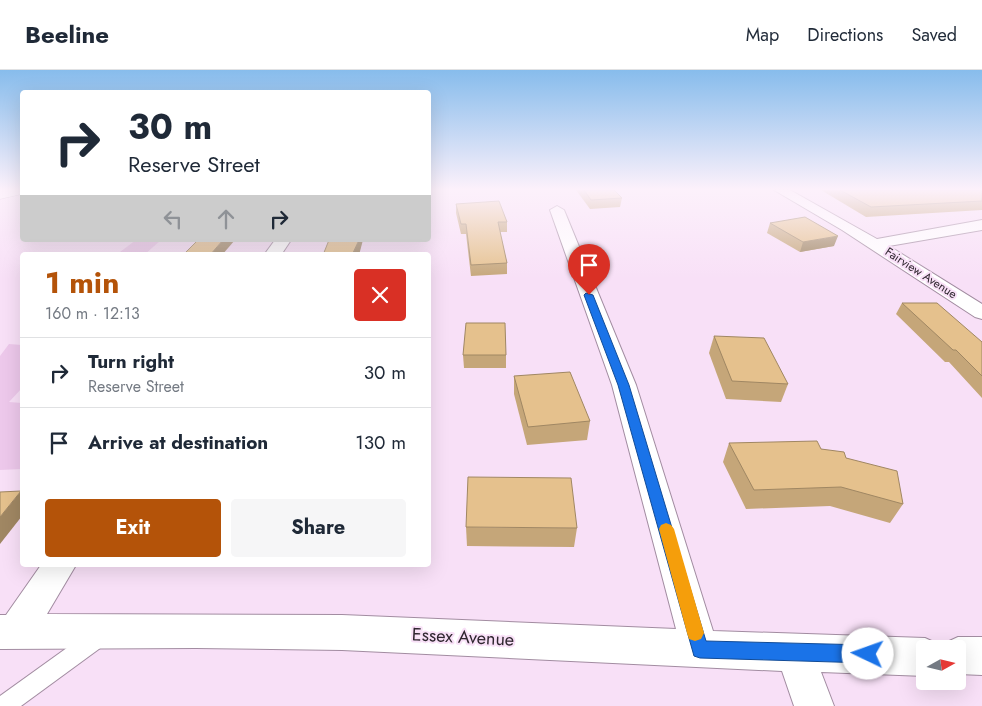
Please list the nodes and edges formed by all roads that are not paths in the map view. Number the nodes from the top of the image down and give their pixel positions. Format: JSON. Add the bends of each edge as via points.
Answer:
{"nodes":[{"id":1,"x":561,"y":220,"type":"edge"},
{"id":2,"x":833,"y":220,"type":"edge"},
{"id":3,"x":982,"y":224,"type":"edge"},
{"id":4,"x":875,"y":244,"type":"junction"},
{"id":5,"x":982,"y":313,"type":"edge"},
{"id":6,"x":58,"y":567,"type":"edge"},
{"id":7,"x":108,"y":630,"type":"junction"},
{"id":8,"x":7,"y":632,"type":"edge"},
{"id":9,"x":700,"y":650,"type":"junction"},
{"id":10,"x":794,"y":651,"type":"junction"},
{"id":11,"x":966,"y":656,"type":"edge"},
{"id":12,"x":982,"y":656,"type":"edge"},
{"id":13,"x":916,"y":657,"type":"edge"},
{"id":14,"x":4,"y":706,"type":"edge"},
{"id":15,"x":814,"y":706,"type":"edge"}],
"edges":[{"from":1,"to":9,"type":"street","via":[[624,385]]},
{"from":2,"to":4,"type":"street","name":"Fairview Avenue"},
{"from":3,"to":4,"type":"street"},
{"from":4,"to":5,"type":"street","name":"Fairview Avenue"},
{"from":6,"to":8,"type":"street"},
{"from":7,"to":8,"type":"street","name":"Essex Avenue"},
{"from":7,"to":9,"type":"street","name":"Essex Avenue","via":[[390,634]]},
{"from":7,"to":14,"type":"lane"},
{"from":9,"to":10,"type":"street","name":"Essex Avenue"},
{"from":10,"to":13,"type":"street","name":"Essex Avenue"},
{"from":10,"to":15,"type":"street"},
{"from":11,"to":12,"type":"street"}]}
